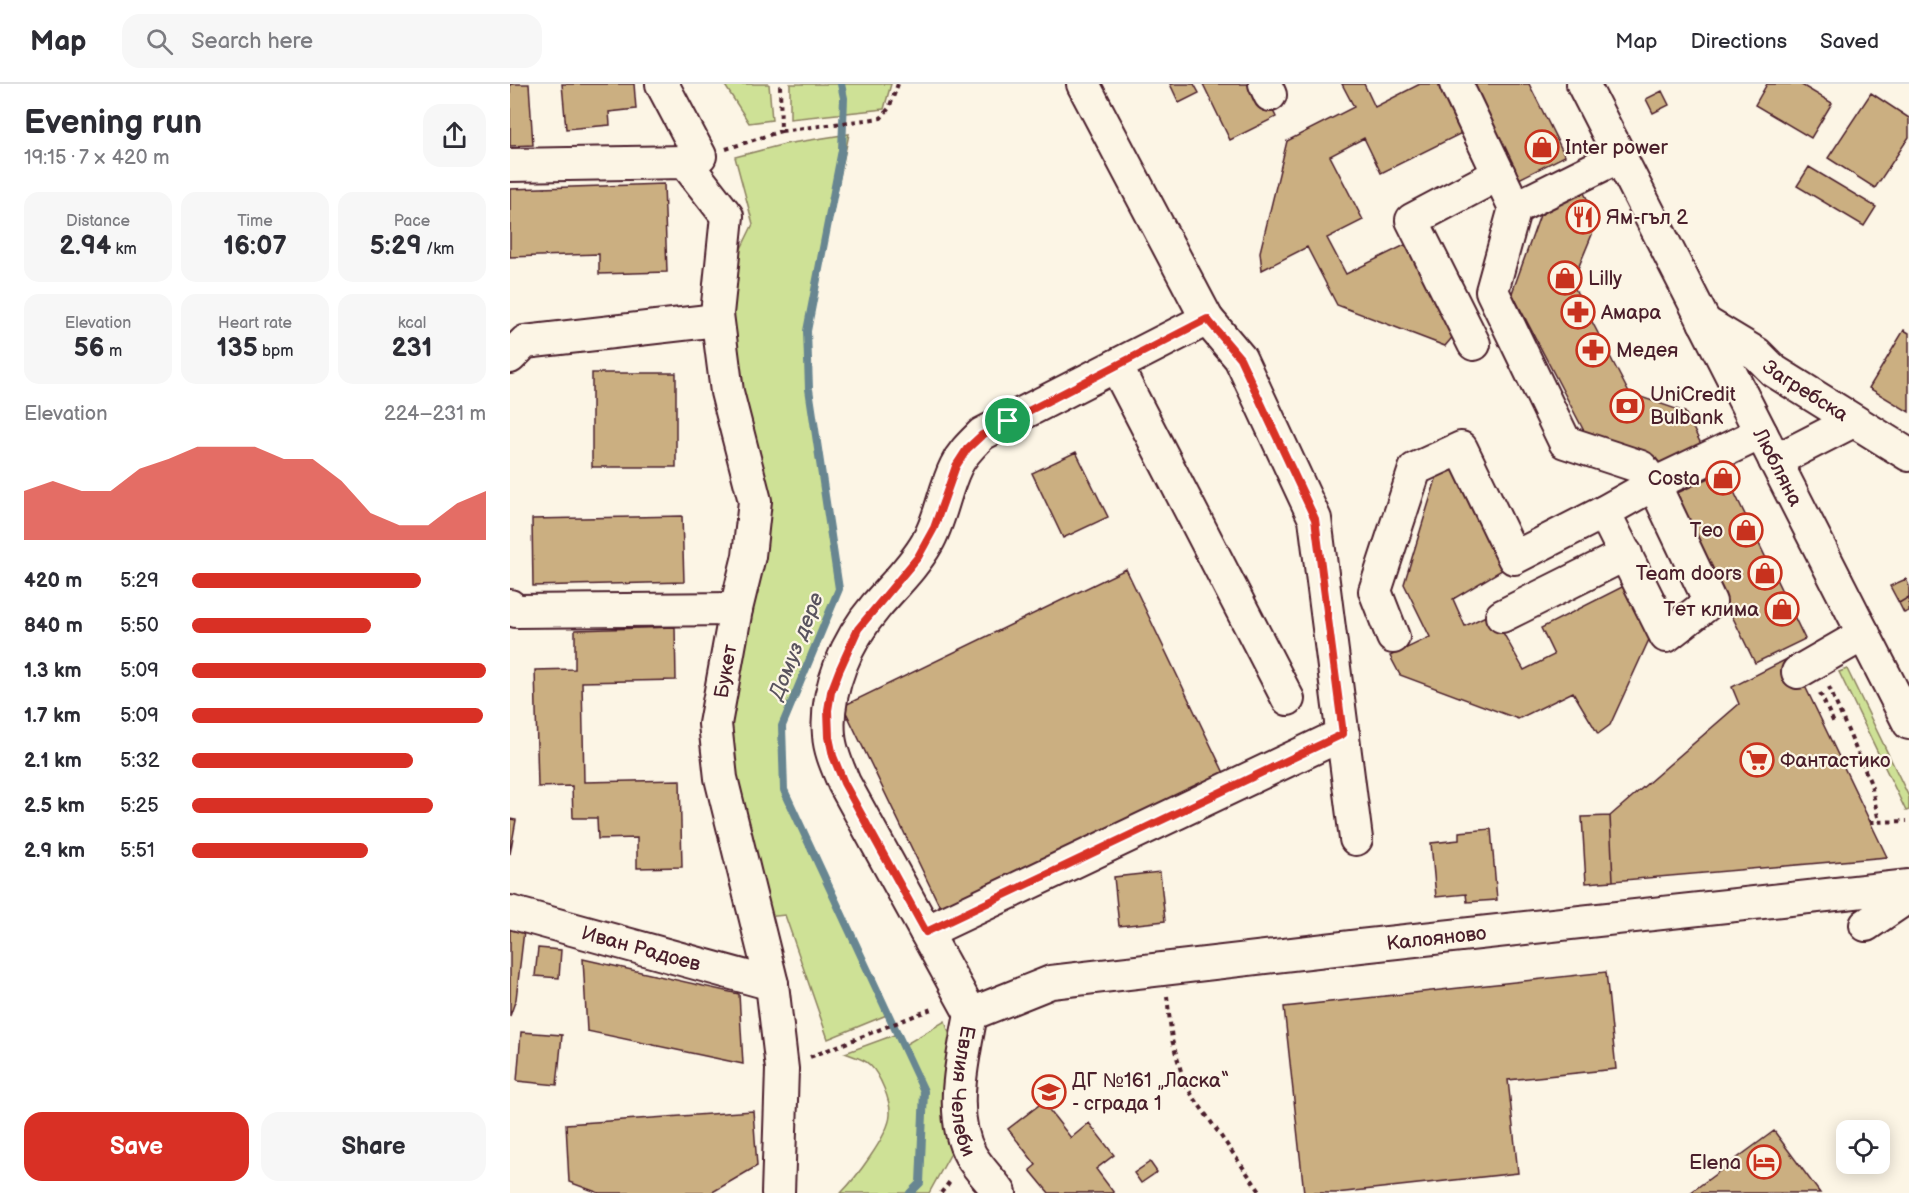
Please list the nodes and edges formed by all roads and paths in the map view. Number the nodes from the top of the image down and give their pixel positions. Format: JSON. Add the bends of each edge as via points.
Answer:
{"nodes":[{"id":1,"x":662,"y":84,"type":"edge"},
{"id":2,"x":780,"y":84,"type":"edge"},
{"id":3,"x":898,"y":84,"type":"edge"},
{"id":4,"x":1083,"y":84,"type":"edge"},
{"id":5,"x":1456,"y":84,"type":"edge"},
{"id":6,"x":1583,"y":84,"type":"edge"},
{"id":7,"x":782,"y":131,"type":"junction"},
{"id":8,"x":1620,"y":156,"type":"junction"},
{"id":9,"x":693,"y":159,"type":"junction"},
{"id":10,"x":510,"y":165,"type":"edge"},
{"id":11,"x":1498,"y":174,"type":"junction"},
{"id":12,"x":1515,"y":208,"type":"junction"},
{"id":13,"x":1207,"y":319,"type":"junction"},
{"id":14,"x":717,"y":320,"type":"junction"},
{"id":15,"x":1704,"y":321,"type":"junction"},
{"id":16,"x":1474,"y":344,"type":"dead end"},
{"id":17,"x":510,"y":357,"type":"edge"},
{"id":18,"x":1116,"y":366,"type":"junction"},
{"id":19,"x":1853,"y":421,"type":"junction"},
{"id":20,"x":1761,"y":433,"type":"junction"},
{"id":21,"x":1909,"y":455,"type":"edge"},
{"id":22,"x":1775,"y":461,"type":"junction"},
{"id":23,"x":1654,"y":484,"type":"junction"},
{"id":24,"x":1604,"y":512,"type":"junction"},
{"id":25,"x":1626,"y":554,"type":"junction"},
{"id":26,"x":510,"y":606,"type":"edge"},
{"id":27,"x":736,"y":609,"type":"junction"},
{"id":28,"x":1502,"y":616,"type":"dead end"},
{"id":29,"x":1864,"y":634,"type":"junction"},
{"id":30,"x":1393,"y":637,"type":"dead end"},
{"id":31,"x":1814,"y":681,"type":"junction"},
{"id":32,"x":1288,"y":699,"type":"dead end"},
{"id":33,"x":1834,"y":723,"type":"dead end"},
{"id":34,"x":1909,"y":723,"type":"edge"},
{"id":35,"x":1343,"y":734,"type":"junction"},
{"id":36,"x":1906,"y":821,"type":"dead end"},
{"id":37,"x":1870,"y":822,"type":"dead end"},
{"id":38,"x":1879,"y":822,"type":"junction"},
{"id":39,"x":1356,"y":839,"type":"dead end"},
{"id":40,"x":1909,"y":886,"type":"edge"},
{"id":41,"x":1909,"y":896,"type":"edge"},
{"id":42,"x":510,"y":912,"type":"edge"},
{"id":43,"x":1866,"y":925,"type":"dead end"},
{"id":44,"x":926,"y":932,"type":"junction"},
{"id":45,"x":1163,"y":969,"type":"junction"},
{"id":46,"x":772,"y":984,"type":"junction"},
{"id":47,"x":971,"y":1014,"type":"junction"},
{"id":48,"x":911,"y":1017,"type":"dead end"},
{"id":49,"x":782,"y":1069,"type":"junction"},
{"id":50,"x":778,"y":1193,"type":"edge"},
{"id":51,"x":1000,"y":1193,"type":"edge"},
{"id":52,"x":1261,"y":1193,"type":"edge"}],
"edges":[{"from":1,"to":9,"type":"street","name":"Букет"},
{"from":2,"to":7,"type":"path"},
{"from":3,"to":7,"type":"path","via":[[881,118]]},
{"from":4,"to":13,"type":"street"},
{"from":5,"to":11,"type":"street"},
{"from":6,"to":8,"type":"street","name":"Любляна"},
{"from":7,"to":9,"type":"path"},
{"from":8,"to":12,"type":"street"},
{"from":8,"to":15,"type":"street","name":"Любляна"},
{"from":9,"to":10,"type":"street"},
{"from":9,"to":14,"type":"street","name":"Букет","via":[[728,216]]},
{"from":11,"to":12,"type":"street"},
{"from":11,"to":16,"type":"street","via":[[1412,220]]},
{"from":12,"to":23,"type":"street","via":[[1492,291],[1565,442],[1641,467]]},
{"from":13,"to":18,"type":"street"},
{"from":13,"to":35,"type":"street","via":[[1240,358],[1315,519]]},
{"from":14,"to":17,"type":"street","via":[[525,342]]},
{"from":14,"to":27,"type":"street","name":"Букет","via":[[727,392],[755,501],[749,556]]},
{"from":15,"to":19,"type":"street","name":"Загребска"},
{"from":15,"to":20,"type":"street","name":"Любляна"},
{"from":18,"to":32,"type":"street"},
{"from":18,"to":44,"type":"street","via":[[982,435],[967,449],[956,466],[928,542],[858,629],[831,692],[828,710],[833,756]]},
{"from":19,"to":21,"type":"street","name":"Загребска"},
{"from":19,"to":22,"type":"street"},
{"from":20,"to":22,"type":"street","name":"Любляна"},
{"from":20,"to":23,"type":"street"},
{"from":22,"to":29,"type":"street","name":"Любляна"},
{"from":23,"to":24,"type":"street"},
{"from":23,"to":25,"type":"street","via":[[1710,602],[1666,636]]},
{"from":24,"to":25,"type":"street"},
{"from":24,"to":30,"type":"street","via":[[1514,558],[1461,448],[1415,469],[1375,591]]},
{"from":25,"to":28,"type":"street"},
{"from":26,"to":27,"type":"street","via":[[516,611]]},
{"from":27,"to":46,"type":"street","name":"Букет","via":[[715,724],[721,778]]},
{"from":29,"to":31,"type":"street"},
{"from":29,"to":34,"type":"street","name":"Любляна"},
{"from":31,"to":33,"type":"path"},
{"from":31,"to":38,"type":"path","via":[[1871,784]]},
{"from":35,"to":39,"type":"street"},
{"from":35,"to":44,"type":"street"},
{"from":36,"to":38,"type":"path"},
{"from":37,"to":38,"type":"path"},
{"from":40,"to":45,"type":"street","name":"Калояново"},
{"from":41,"to":43,"type":"street"},
{"from":42,"to":46,"type":"street","name":"Иван Радоев"},
{"from":44,"to":47,"type":"street"},
{"from":45,"to":47,"type":"street","name":"Калояново","via":[[1051,982]]},
{"from":45,"to":52,"type":"path","via":[[1172,1040],[1185,1085]]},
{"from":46,"to":49,"type":"street","name":"Букет"},
{"from":47,"to":51,"type":"street","name":"Евлия Челеби","via":[[958,1119],[971,1156]]},
{"from":48,"to":49,"type":"path"},
{"from":49,"to":50,"type":"street","name":"Букет"}]}
